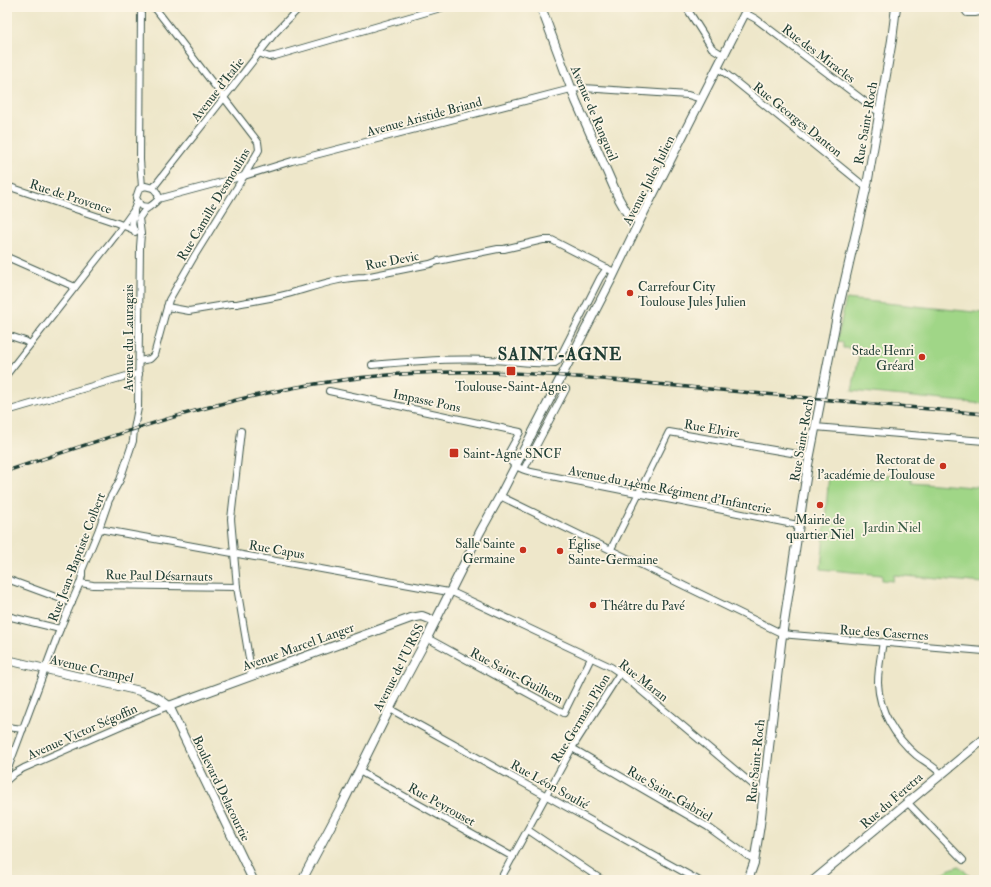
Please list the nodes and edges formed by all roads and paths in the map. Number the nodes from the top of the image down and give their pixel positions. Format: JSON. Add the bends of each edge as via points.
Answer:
{"nodes":[{"id":1,"x":141,"y":7,"type":"edge"},
{"id":2,"x":151,"y":7,"type":"edge"},
{"id":3,"x":300,"y":7,"type":"edge"},
{"id":4,"x":444,"y":7,"type":"edge"},
{"id":5,"x":541,"y":7,"type":"edge"},
{"id":6,"x":686,"y":7,"type":"edge"},
{"id":7,"x":896,"y":7,"type":"edge"},
{"id":8,"x":963,"y":7,"type":"edge"},
{"id":9,"x":746,"y":10,"type":"edge"},
{"id":10,"x":984,"y":11,"type":"edge"},
{"id":11,"x":260,"y":53,"type":"junction"},
{"id":12,"x":723,"y":55,"type":"junction"},
{"id":13,"x":717,"y":68,"type":"junction"},
{"id":14,"x":571,"y":90,"type":"junction"},
{"id":15,"x":224,"y":98,"type":"junction"},
{"id":16,"x":701,"y":99,"type":"junction"},
{"id":17,"x":880,"y":111,"type":"junction"},
{"id":18,"x":244,"y":176,"type":"junction"},
{"id":19,"x":867,"y":185,"type":"junction"},
{"id":20,"x":7,"y":186,"type":"edge"},
{"id":21,"x":142,"y":187,"type":"junction"},
{"id":22,"x":153,"y":188,"type":"junction"},
{"id":23,"x":158,"y":200,"type":"junction"},
{"id":24,"x":137,"y":201,"type":"junction"},
{"id":25,"x":149,"y":207,"type":"junction"},
{"id":26,"x":134,"y":210,"type":"junction"},
{"id":27,"x":139,"y":218,"type":"junction"},
{"id":28,"x":639,"y":221,"type":"junction"},
{"id":29,"x":129,"y":227,"type":"junction"},
{"id":30,"x":140,"y":247,"type":"junction"},
{"id":31,"x":7,"y":257,"type":"edge"},
{"id":32,"x":611,"y":270,"type":"junction"},
{"id":33,"x":75,"y":287,"type":"junction"},
{"id":34,"x":167,"y":307,"type":"junction"},
{"id":35,"x":7,"y":335,"type":"edge"},
{"id":36,"x":30,"y":344,"type":"junction"},
{"id":37,"x":139,"y":361,"type":"junction"},
{"id":38,"x":568,"y":363,"type":"joint"},
{"id":39,"x":372,"y":365,"type":"dead end"},
{"id":40,"x":7,"y":374,"type":"edge"},
{"id":41,"x":139,"y":374,"type":"junction"},
{"id":42,"x":566,"y":389,"type":"dead end"},
{"id":43,"x":329,"y":391,"type":"dead end"},
{"id":44,"x":7,"y":410,"type":"edge"},
{"id":45,"x":815,"y":427,"type":"junction"},
{"id":46,"x":134,"y":429,"type":"joint"},
{"id":47,"x":241,"y":431,"type":"dead end"},
{"id":48,"x":984,"y":441,"type":"edge"},
{"id":49,"x":809,"y":456,"type":"junction"},
{"id":50,"x":515,"y":466,"type":"junction"},
{"id":51,"x":524,"y":470,"type":"junction"},
{"id":52,"x":638,"y":494,"type":"junction"},
{"id":53,"x":500,"y":496,"type":"junction"},
{"id":54,"x":798,"y":525,"type":"junction"},
{"id":55,"x":99,"y":529,"type":"junction"},
{"id":56,"x":611,"y":549,"type":"junction"},
{"id":57,"x":234,"y":553,"type":"junction"},
{"id":58,"x":7,"y":579,"type":"edge"},
{"id":59,"x":80,"y":583,"type":"junction"},
{"id":60,"x":237,"y":587,"type":"junction"},
{"id":61,"x":450,"y":592,"type":"junction"},
{"id":62,"x":72,"y":603,"type":"junction"},
{"id":63,"x":7,"y":616,"type":"edge"},
{"id":64,"x":435,"y":621,"type":"junction"},
{"id":65,"x":60,"y":628,"type":"junction"},
{"id":66,"x":783,"y":634,"type":"junction"},
{"id":67,"x":427,"y":638,"type":"junction"},
{"id":68,"x":883,"y":642,"type":"junction"},
{"id":69,"x":984,"y":651,"type":"edge"},
{"id":70,"x":591,"y":658,"type":"junction"},
{"id":71,"x":7,"y":660,"type":"edge"},
{"id":72,"x":45,"y":670,"type":"junction"},
{"id":73,"x":620,"y":673,"type":"junction"},
{"id":74,"x":252,"y":676,"type":"junction"},
{"id":75,"x":169,"y":706,"type":"junction"},
{"id":76,"x":390,"y":709,"type":"junction"},
{"id":77,"x":7,"y":727,"type":"edge"},
{"id":78,"x":23,"y":729,"type":"junction"},
{"id":79,"x":984,"y":739,"type":"edge"},
{"id":80,"x":572,"y":748,"type":"junction"},
{"id":81,"x":7,"y":771,"type":"edge"},
{"id":82,"x":359,"y":771,"type":"junction"},
{"id":83,"x":941,"y":774,"type":"junction"},
{"id":84,"x":7,"y":780,"type":"edge"},
{"id":85,"x":764,"y":791,"type":"junction"},
{"id":86,"x":547,"y":795,"type":"junction"},
{"id":87,"x":907,"y":802,"type":"junction"},
{"id":88,"x":528,"y":830,"type":"junction"},
{"id":89,"x":513,"y":857,"type":"junction"},
{"id":90,"x":754,"y":858,"type":"junction"},
{"id":91,"x":963,"y":860,"type":"dead end"},
{"id":92,"x":254,"y":880,"type":"edge"},
{"id":93,"x":302,"y":880,"type":"edge"},
{"id":94,"x":500,"y":880,"type":"edge"},
{"id":95,"x":602,"y":880,"type":"edge"},
{"id":96,"x":698,"y":880,"type":"edge"},
{"id":97,"x":748,"y":880,"type":"edge"},
{"id":98,"x":814,"y":880,"type":"edge"}],
"edges":[{"from":1,"to":21,"type":"street"},
{"from":2,"to":15,"type":"street","name":"Rue Camille Desmoulins","via":[[155,8]]},
{"from":3,"to":11,"type":"street","name":"Avenue d'Italie"},
{"from":4,"to":11,"type":"street","via":[[276,56],[269,57]]},
{"from":5,"to":14,"type":"street","name":"Avenue de Rangueil"},
{"from":6,"to":12,"type":"street","via":[[712,48]]},
{"from":7,"to":17,"type":"street","name":"Rue Saint-Roch"},
{"from":8,"to":10,"type":"street","via":[[967,13]]},
{"from":9,"to":12,"type":"street","name":"Avenue Jules Julien"},
{"from":9,"to":17,"type":"street","name":"Rue des Miracles"},
{"from":11,"to":15,"type":"street","name":"Avenue d'Italie"},
{"from":12,"to":13,"type":"street","name":"Avenue Jules Julien"},
{"from":13,"to":16,"type":"street","name":"Avenue Jules Julien"},
{"from":13,"to":19,"type":"street","name":"Rue Georges Danton","via":[[842,169]]},
{"from":14,"to":16,"type":"street","name":"Avenue Aristide Briand","via":[[584,88],[688,95]]},
{"from":14,"to":18,"type":"street","name":"Avenue Aristide Briand","via":[[292,161]]},
{"from":14,"to":28,"type":"street","name":"Avenue de Rangueil","via":[[624,208]]},
{"from":15,"to":18,"type":"street","name":"Rue Camille Desmoulins","via":[[258,142],[259,150]]},
{"from":15,"to":22,"type":"street","name":"Avenue d'Italie"},
{"from":16,"to":28,"type":"street","name":"Avenue Jules Julien"},
{"from":17,"to":19,"type":"street","name":"Rue Saint-Roch"},
{"from":18,"to":23,"type":"street","name":"Avenue Aristide Briand"},
{"from":18,"to":34,"type":"street","name":"Rue Camille Desmoulins","via":[[184,273]]},
{"from":19,"to":45,"type":"street","name":"Rue Saint-Roch"},
{"from":20,"to":29,"type":"street","name":"Rue de Provence"},
{"from":21,"to":22,"type":"street"},
{"from":21,"to":24,"type":"street","via":[[136,194]]},
{"from":22,"to":23,"type":"street"},
{"from":23,"to":25,"type":"street"},
{"from":24,"to":25,"type":"street","via":[[141,206]]},
{"from":24,"to":26,"type":"street"},
{"from":25,"to":27,"type":"street"},
{"from":26,"to":29,"type":"street"},
{"from":26,"to":29,"type":"street"},
{"from":27,"to":29,"type":"street"},
{"from":27,"to":30,"type":"street","name":"Avenue du Lauragais"},
{"from":28,"to":32,"type":"street","name":"Avenue Jules Julien"},
{"from":29,"to":30,"type":"street","name":"Avenue du Lauragais","via":[[137,236]]},
{"from":29,"to":33,"type":"street","via":[[116,235]]},
{"from":30,"to":37,"type":"street","name":"Avenue du Lauragais"},
{"from":31,"to":33,"type":"street"},
{"from":32,"to":34,"type":"street","name":"Rue Devic","via":[[552,240],[543,240],[236,304],[189,311]]},
{"from":32,"to":38,"type":"street","name":"Avenue Jules Julien"},
{"from":32,"to":39,"type":"street","name":"Avenue Jules Julien","via":[[600,278],[555,363],[456,360]]},
{"from":33,"to":36,"type":"street"},
{"from":34,"to":37,"type":"street","name":"Rue Camille Desmoulins","via":[[154,355],[150,359]]},
{"from":35,"to":36,"type":"street"},
{"from":36,"to":40,"type":"street"},
{"from":37,"to":41,"type":"street","name":"Avenue du Lauragais"},
{"from":38,"to":50,"type":"street","name":"Avenue de l'URSS"},
{"from":41,"to":44,"type":"street"},
{"from":41,"to":46,"type":"street","name":"Avenue du Lauragais","via":[[138,408]]},
{"from":42,"to":51,"type":"street"},
{"from":43,"to":50,"type":"street","name":"Impasse Pons","via":[[520,432],[508,458]]},
{"from":45,"to":48,"type":"street"},
{"from":45,"to":49,"type":"street","name":"Rue Saint-Roch"},
{"from":46,"to":55,"type":"street","name":"Rue Jean-Baptiste Colbert","via":[[130,453]]},
{"from":47,"to":57,"type":"street","via":[[231,519]]},
{"from":49,"to":52,"type":"street","name":"Rue Elvire","via":[[669,432]]},
{"from":49,"to":54,"type":"street","name":"Rue Saint-Roch"},
{"from":50,"to":51,"type":"street","name":"Avenue du 14ème Régiment d'Infanterie"},
{"from":50,"to":53,"type":"street","name":"Avenue de l'URSS"},
{"from":51,"to":52,"type":"street","name":"Avenue du 14ème Régiment d'Infanterie"},
{"from":52,"to":54,"type":"street","name":"Avenue du 14ème Régiment d'Infanterie"},
{"from":52,"to":56,"type":"street","name":"Rue Elvire"},
{"from":53,"to":56,"type":"street"},
{"from":53,"to":61,"type":"street","name":"Avenue de l'URSS"},
{"from":54,"to":66,"type":"street","name":"Rue Saint-Roch"},
{"from":55,"to":57,"type":"street","name":"Rue Capus"},
{"from":55,"to":59,"type":"street","name":"Rue Jean-Baptiste Colbert","via":[[82,570]]},
{"from":56,"to":66,"type":"street"},
{"from":57,"to":60,"type":"street"},
{"from":57,"to":61,"type":"street","name":"Rue Capus"},
{"from":58,"to":62,"type":"street"},
{"from":59,"to":60,"type":"street","name":"Rue Paul Désarnauts"},
{"from":59,"to":62,"type":"street","name":"Rue Jean-Baptiste Colbert"},
{"from":60,"to":74,"type":"street"},
{"from":61,"to":64,"type":"street","name":"Avenue de l'URSS"},
{"from":61,"to":70,"type":"street","name":"Rue Maran"},
{"from":62,"to":65,"type":"street","name":"Rue Jean-Baptiste Colbert"},
{"from":63,"to":65,"type":"street"},
{"from":64,"to":67,"type":"street","name":"Avenue de l'URSS"},
{"from":64,"to":74,"type":"street","name":"Avenue Marcel Langer","via":[[422,616],[411,618]]},
{"from":65,"to":72,"type":"street","name":"Rue Jean-Baptiste Colbert"},
{"from":66,"to":68,"type":"street","name":"Rue des Casernes"},
{"from":66,"to":85,"type":"street","name":"Rue Saint-Roch"},
{"from":67,"to":70,"type":"street","name":"Rue Saint-Guilhem","via":[[564,713]]},
{"from":67,"to":76,"type":"street","name":"Avenue de l'URSS"},
{"from":68,"to":69,"type":"street","name":"Rue des Casernes"},
{"from":68,"to":83,"type":"street","via":[[878,682],[884,712],[906,745]]},
{"from":70,"to":73,"type":"street","name":"Rue Maran"},
{"from":71,"to":72,"type":"street","name":"Avenue Crampel"},
{"from":72,"to":75,"type":"street","name":"Avenue Crampel","via":[[140,691],[158,698]]},
{"from":72,"to":78,"type":"street","name":"Rue Jean-Baptiste Colbert"},
{"from":73,"to":80,"type":"street","name":"Rue Germain Pilon"},
{"from":73,"to":85,"type":"street","name":"Rue Maran","via":[[758,789]]},
{"from":74,"to":75,"type":"street","name":"Avenue Marcel Langer"},
{"from":75,"to":84,"type":"street","name":"Avenue Victor Ségoffin","via":[[24,768]]},
{"from":75,"to":92,"type":"street","name":"Boulevard Delacourtie"},
{"from":76,"to":82,"type":"street","name":"Avenue de l'URSS"},
{"from":76,"to":86,"type":"street","name":"Rue Léon Soulié"},
{"from":77,"to":78,"type":"street"},
{"from":78,"to":81,"type":"street","name":"Rue Jean-Baptiste Colbert"},
{"from":79,"to":83,"type":"street","name":"Rue du Feretra"},
{"from":80,"to":86,"type":"street","name":"Rue Germain Pilon"},
{"from":80,"to":90,"type":"street","name":"Rue Saint-Gabriel","via":[[708,827]]},
{"from":82,"to":89,"type":"street","name":"Rue Peyrouset"},
{"from":82,"to":93,"type":"street","name":"Avenue de l'URSS"},
{"from":83,"to":87,"type":"street","name":"Rue du Feretra"},
{"from":85,"to":90,"type":"street","name":"Rue Saint-Roch"},
{"from":86,"to":88,"type":"street","name":"Rue Germain Pilon"},
{"from":86,"to":96,"type":"street","name":"Rue Léon Soulié"},
{"from":87,"to":91,"type":"street"},
{"from":87,"to":98,"type":"street","name":"Rue du Feretra"},
{"from":88,"to":89,"type":"street","name":"Rue Germain Pilon"},
{"from":88,"to":95,"type":"street"},
{"from":89,"to":94,"type":"street","name":"Rue Germain Pilon"},
{"from":90,"to":97,"type":"street","name":"Rue Saint-Roch"}]}
